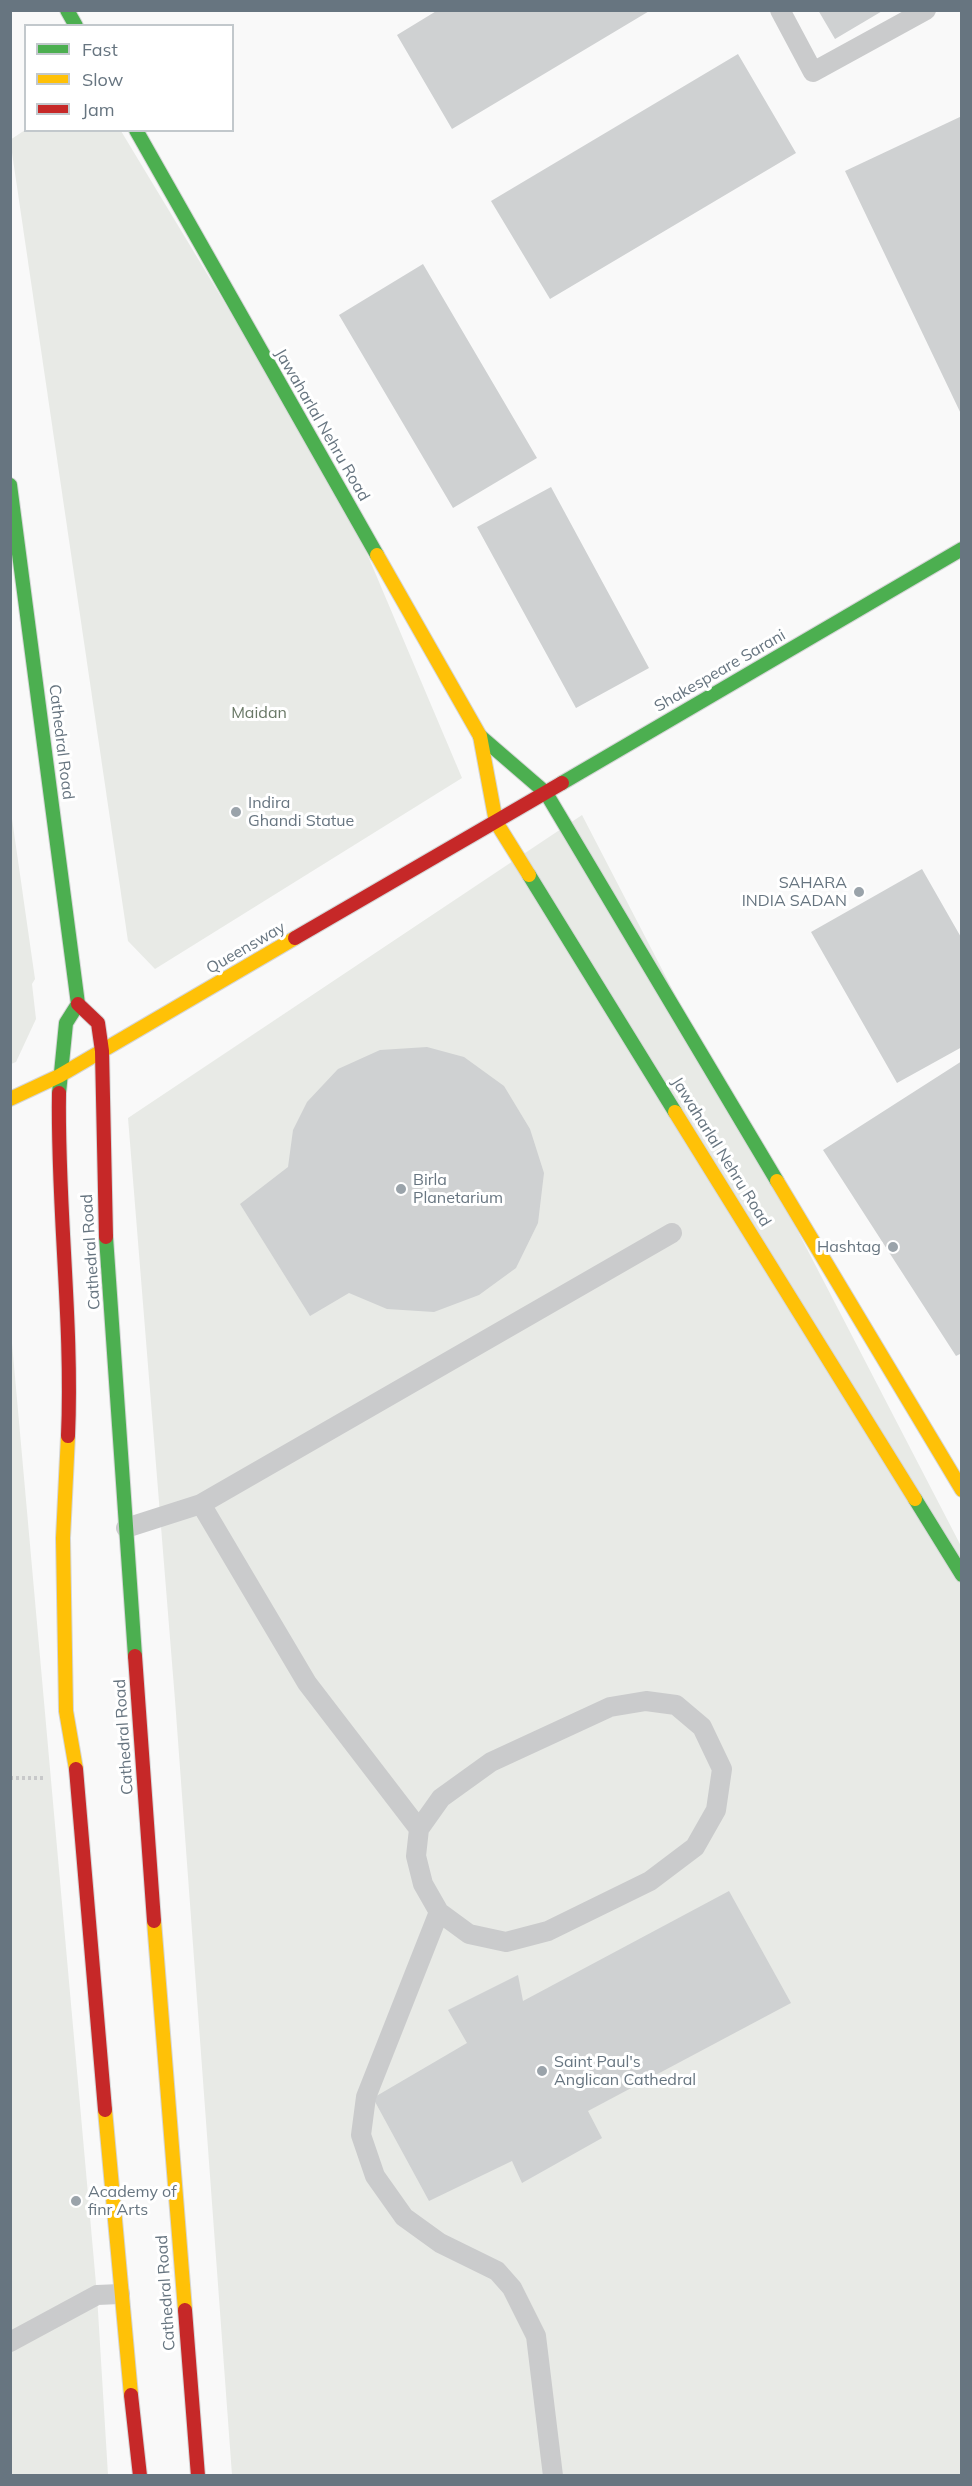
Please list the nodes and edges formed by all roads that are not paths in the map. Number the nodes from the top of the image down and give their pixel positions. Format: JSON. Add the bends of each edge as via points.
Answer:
{"nodes":[{"id":1,"x":68,"y":10,"type":"edge"},
{"id":2,"x":780,"y":10,"type":"edge"},
{"id":3,"x":926,"y":10,"type":"edge"},
{"id":4,"x":75,"y":24,"type":"edge"},
{"id":5,"x":137,"y":132,"type":"edge"},
{"id":6,"x":10,"y":485,"type":"edge"},
{"id":7,"x":962,"y":549,"type":"edge"},
{"id":8,"x":480,"y":736,"type":"junction"},
{"id":9,"x":546,"y":793,"type":"junction"},
{"id":10,"x":496,"y":822,"type":"junction"},
{"id":11,"x":78,"y":1004,"type":"junction"},
{"id":12,"x":102,"y":1051,"type":"junction"},
{"id":13,"x":59,"y":1076,"type":"junction"},
{"id":14,"x":10,"y":1099,"type":"edge"},
{"id":15,"x":672,"y":1233,"type":"dead end"},
{"id":16,"x":962,"y":1490,"type":"edge"},
{"id":17,"x":201,"y":1504,"type":"junction"},
{"id":18,"x":126,"y":1528,"type":"junction"},
{"id":19,"x":962,"y":1575,"type":"edge"},
{"id":20,"x":419,"y":1828,"type":"junction"},
{"id":21,"x":439,"y":1912,"type":"junction"},
{"id":22,"x":120,"y":2294,"type":"junction"},
{"id":23,"x":10,"y":2342,"type":"edge"},
{"id":24,"x":140,"y":2475,"type":"edge"},
{"id":25,"x":198,"y":2475,"type":"edge"},
{"id":26,"x":554,"y":2475,"type":"edge"}],
"edges":[{"from":1,"to":4,"type":"main road"},
{"from":2,"to":3,"type":"lane","via":[[813,72]]},
{"from":5,"to":8,"type":"main road","name":"Jawaharlal Nehru Road"},
{"from":6,"to":11,"type":"main road","name":"Cathedral Road"},
{"from":7,"to":9,"type":"main road","name":"Shakespeare Sarani"},
{"from":8,"to":9,"type":"main road","name":"Jawaharlal Nehru Road"},
{"from":8,"to":10,"type":"main road","name":"Jawaharlal Nehru Road"},
{"from":9,"to":10,"type":"main road","name":"Shakespeare Sarani"},
{"from":9,"to":16,"type":"main road","name":"Jawaharlal Nehru Road"},
{"from":10,"to":12,"type":"main road","name":"Queensway"},
{"from":10,"to":19,"type":"main road","name":"Jawaharlal Nehru Road"},
{"from":11,"to":12,"type":"main road","name":"Cathedral Road","via":[[98,1023]]},
{"from":11,"to":13,"type":"main road","name":"Cathedral Road","via":[[66,1023]]},
{"from":12,"to":13,"type":"main road","name":"Queensway"},
{"from":12,"to":18,"type":"main road","name":"Cathedral Road","via":[[103,1193]]},
{"from":13,"to":14,"type":"main road","name":"Queensway"},
{"from":13,"to":22,"type":"main road","name":"Cathedral Road","via":[[58,1137],[70,1383],[63,1538],[66,1711],[79,1783]]},
{"from":15,"to":17,"type":"lane"},
{"from":17,"to":18,"type":"lane"},
{"from":17,"to":20,"type":"lane","via":[[307,1683]]},
{"from":18,"to":25,"type":"main road","name":"Cathedral Road"},
{"from":20,"to":21,"type":"lane","via":[[416,1856],[423,1884]]},
{"from":20,"to":21,"type":"lane","via":[[441,1798],[491,1762],[610,1707],[646,1701],[676,1706],[702,1727],[722,1769],[716,1810],[694,1847],[650,1881],[548,1931],[506,1942],[469,1934]]},
{"from":21,"to":26,"type":"lane","via":[[366,2097],[361,2135],[375,2176],[404,2217],[440,2243],[496,2271],[512,2288],[536,2336]]},
{"from":22,"to":23,"type":"lane","via":[[97,2295]]},
{"from":22,"to":24,"type":"main road","name":"Cathedral Road"}]}
